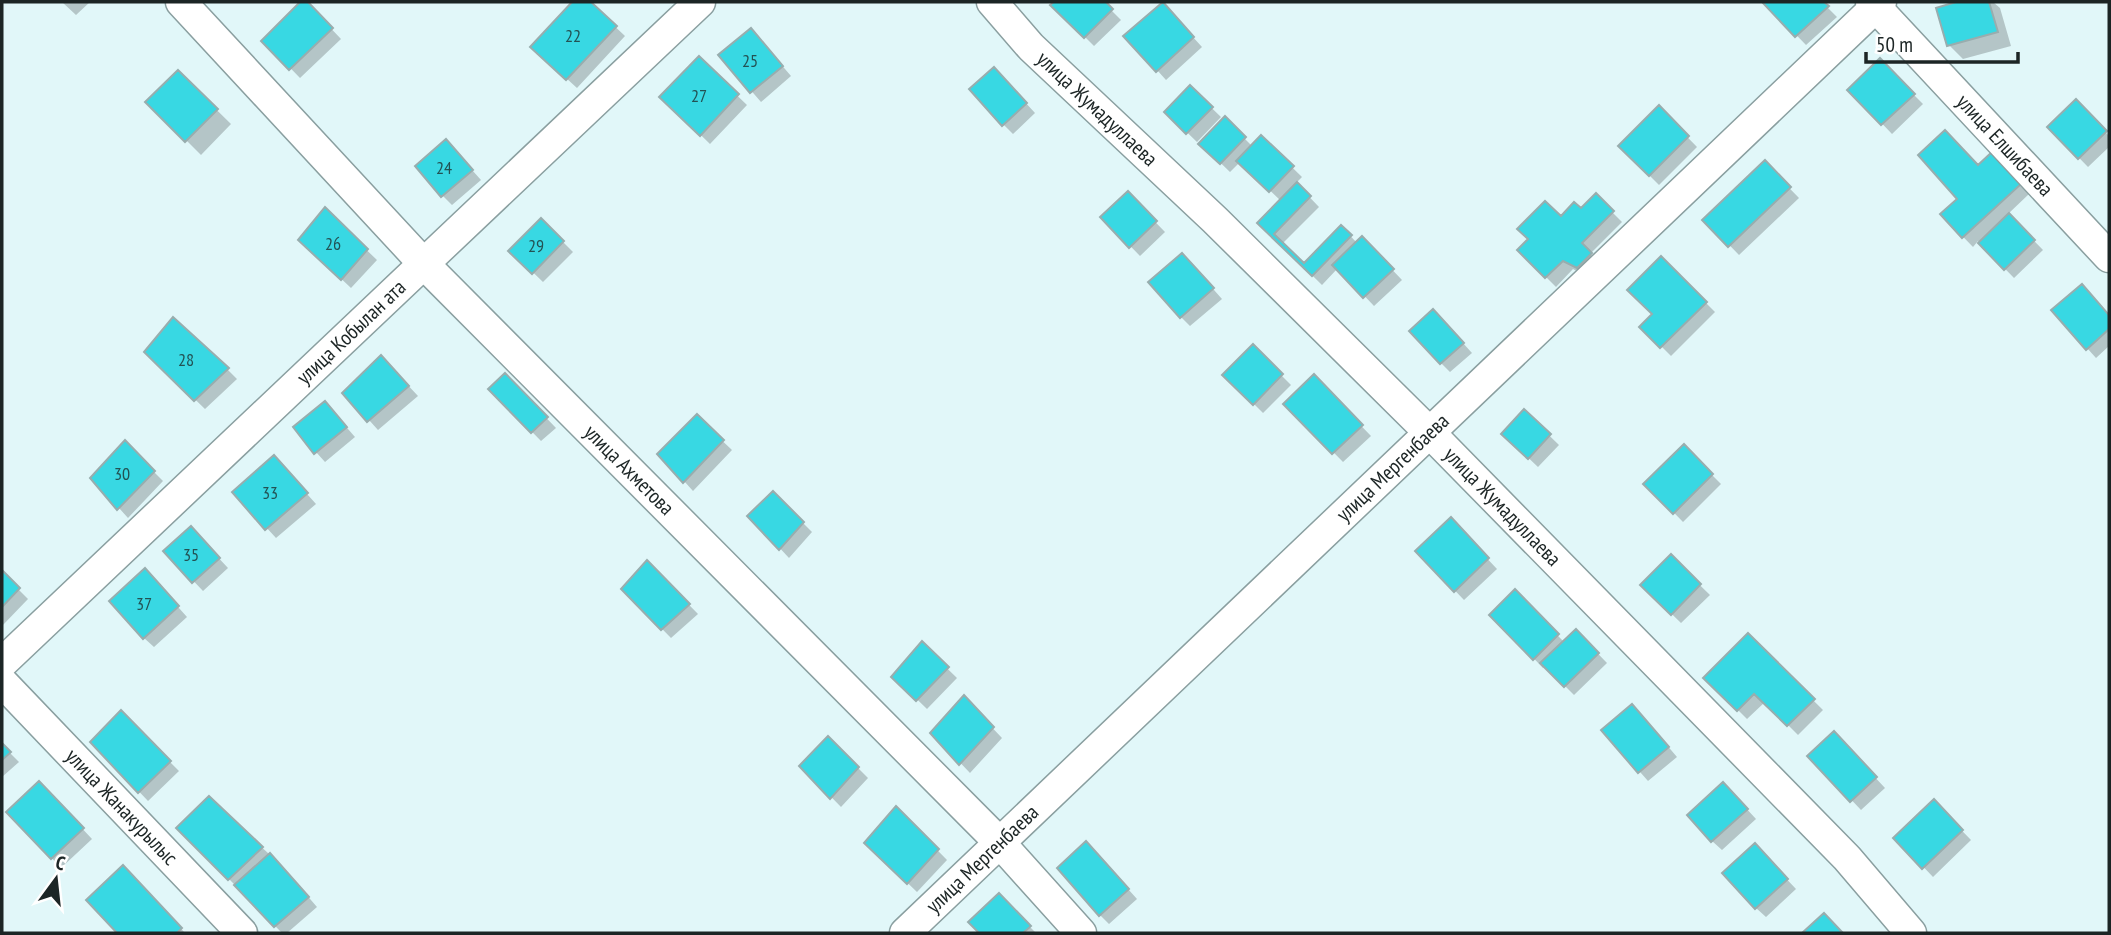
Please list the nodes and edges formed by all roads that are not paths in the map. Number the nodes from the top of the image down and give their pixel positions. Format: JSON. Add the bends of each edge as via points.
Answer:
{"nodes":[{"id":1,"x":181,"y":2,"type":"edge"},
{"id":2,"x":700,"y":2,"type":"edge"},
{"id":3,"x":992,"y":2,"type":"edge"},
{"id":4,"x":1876,"y":4,"type":"edge"},
{"id":5,"x":2109,"y":257,"type":"edge"},
{"id":6,"x":423,"y":263,"type":"junction"},
{"id":7,"x":1430,"y":433,"type":"junction"},
{"id":8,"x":2,"y":663,"type":"edge"},
{"id":9,"x":2,"y":682,"type":"edge"},
{"id":10,"x":1000,"y":843,"type":"junction"},
{"id":11,"x":242,"y":933,"type":"edge"},
{"id":12,"x":905,"y":933,"type":"edge"},
{"id":13,"x":1081,"y":933,"type":"edge"},
{"id":14,"x":1911,"y":933,"type":"edge"}],
"edges":[{"from":1,"to":6,"type":"street","name":"улица Ахметова"},
{"from":2,"to":6,"type":"street","name":"улица Кобылан ата"},
{"from":3,"to":7,"type":"street","name":"улица Жумадуллаева","via":[[1031,47],[1215,220]]},
{"from":4,"to":5,"type":"street","name":"улица Елшибаева"},
{"from":4,"to":7,"type":"street","name":"улица Мергенбаева"},
{"from":6,"to":8,"type":"street","name":"улица Кобылан ата"},
{"from":6,"to":10,"type":"street","name":"улица Ахметова"},
{"from":7,"to":10,"type":"street","name":"улица Мергенбаева"},
{"from":7,"to":14,"type":"street","name":"улица Жумадуллаева","via":[[1847,858]]},
{"from":9,"to":11,"type":"street","name":"улица Жанакурылыс"},
{"from":10,"to":12,"type":"street","name":"улица Мергенбаева"},
{"from":10,"to":13,"type":"street","name":"улица Ахметова"}]}
